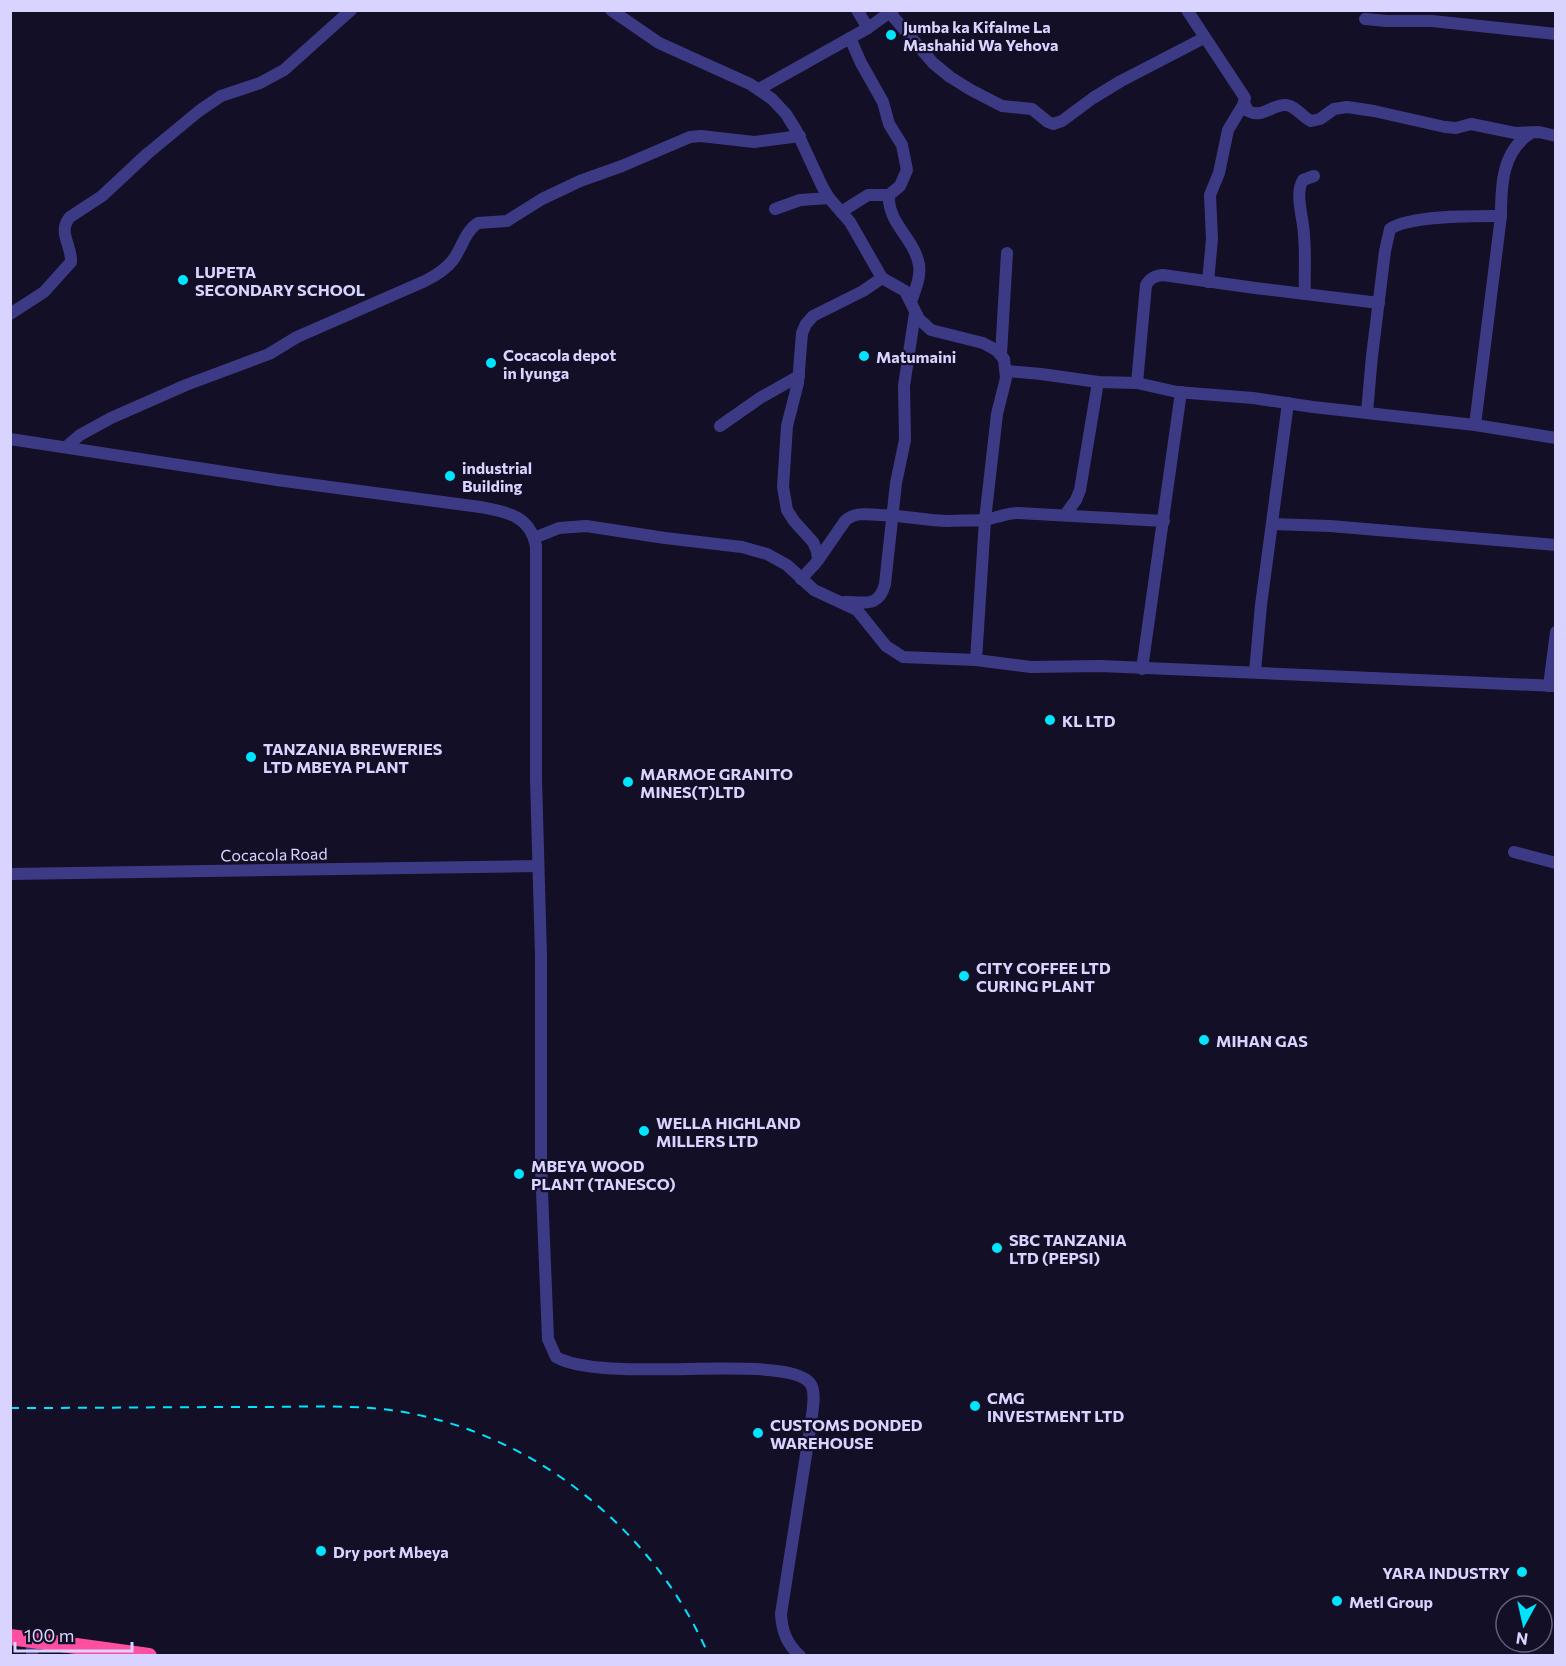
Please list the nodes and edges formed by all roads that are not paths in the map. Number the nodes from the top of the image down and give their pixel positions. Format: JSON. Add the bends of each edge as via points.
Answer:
{"nodes":[{"id":1,"x":351,"y":10,"type":"edge"},
{"id":2,"x":611,"y":10,"type":"edge"},
{"id":3,"x":857,"y":10,"type":"edge"},
{"id":4,"x":1187,"y":10,"type":"edge"},
{"id":5,"x":892,"y":12,"type":"edge"},
{"id":6,"x":1365,"y":18,"type":"dead end"},
{"id":7,"x":868,"y":28,"type":"junction"},
{"id":8,"x":1556,"y":34,"type":"edge"},
{"id":9,"x":1204,"y":38,"type":"junction"},
{"id":10,"x":850,"y":39,"type":"junction"},
{"id":11,"x":759,"y":89,"type":"junction"},
{"id":12,"x":1244,"y":103,"type":"junction"},
{"id":13,"x":1532,"y":133,"type":"junction"},
{"id":14,"x":800,"y":136,"type":"junction"},
{"id":15,"x":1556,"y":136,"type":"edge"},
{"id":16,"x":1314,"y":176,"type":"dead end"},
{"id":17,"x":889,"y":195,"type":"junction"},
{"id":18,"x":829,"y":198,"type":"junction"},
{"id":19,"x":775,"y":209,"type":"dead end"},
{"id":20,"x":841,"y":212,"type":"junction"},
{"id":21,"x":1501,"y":216,"type":"junction"},
{"id":22,"x":1007,"y":253,"type":"dead end"},
{"id":23,"x":882,"y":278,"type":"junction"},
{"id":24,"x":1208,"y":282,"type":"junction"},
{"id":25,"x":1305,"y":294,"type":"junction"},
{"id":26,"x":1379,"y":303,"type":"junction"},
{"id":27,"x":913,"y":307,"type":"junction"},
{"id":28,"x":10,"y":314,"type":"edge"},
{"id":29,"x":1001,"y":354,"type":"junction"},
{"id":30,"x":1007,"y":371,"type":"junction"},
{"id":31,"x":799,"y":376,"type":"junction"},
{"id":32,"x":1098,"y":382,"type":"junction"},
{"id":33,"x":1137,"y":383,"type":"junction"},
{"id":34,"x":1181,"y":392,"type":"junction"},
{"id":35,"x":1288,"y":403,"type":"junction"},
{"id":36,"x":1367,"y":412,"type":"junction"},
{"id":37,"x":720,"y":426,"type":"dead end"},
{"id":38,"x":1475,"y":426,"type":"junction"},
{"id":39,"x":1556,"y":438,"type":"edge"},
{"id":40,"x":10,"y":439,"type":"edge"},
{"id":41,"x":66,"y":447,"type":"junction"},
{"id":42,"x":893,"y":515,"type":"junction"},
{"id":43,"x":1065,"y":515,"type":"junction"},
{"id":44,"x":985,"y":519,"type":"junction"},
{"id":45,"x":1164,"y":521,"type":"junction"},
{"id":46,"x":1272,"y":524,"type":"junction"},
{"id":47,"x":534,"y":538,"type":"junction"},
{"id":48,"x":1556,"y":545,"type":"edge"},
{"id":49,"x":818,"y":560,"type":"junction"},
{"id":50,"x":801,"y":579,"type":"junction"},
{"id":51,"x":842,"y":602,"type":"junction"},
{"id":52,"x":1556,"y":632,"type":"edge"},
{"id":53,"x":976,"y":660,"type":"junction"},
{"id":54,"x":1142,"y":669,"type":"junction"},
{"id":55,"x":1255,"y":672,"type":"junction"},
{"id":56,"x":1552,"y":686,"type":"edge"},
{"id":57,"x":1514,"y":852,"type":"dead end"},
{"id":58,"x":1556,"y":863,"type":"edge"},
{"id":59,"x":538,"y":866,"type":"junction"},
{"id":60,"x":10,"y":874,"type":"edge"},
{"id":61,"x":10,"y":1637,"type":"edge"},
{"id":62,"x":32,"y":1648,"type":"edge"},
{"id":63,"x":149,"y":1656,"type":"edge"},
{"id":64,"x":800,"y":1656,"type":"edge"}],
"edges":[{"from":1,"to":28,"type":"street","via":[[284,70],[221,96],[199,111],[102,196],[70,217],[64,231],[70,262],[44,292]]},
{"from":2,"to":11,"type":"street","via":[[665,46]]},
{"from":3,"to":7,"type":"street"},
{"from":4,"to":9,"type":"street"},
{"from":5,"to":7,"type":"street"},
{"from":5,"to":9,"type":"street","via":[[933,63],[950,77],[1002,106],[1032,109],[1053,124],[1062,122],[1121,81]]},
{"from":6,"to":8,"type":"street"},
{"from":7,"to":10,"type":"street"},
{"from":9,"to":12,"type":"street","via":[[1243,93]]},
{"from":10,"to":11,"type":"street"},
{"from":10,"to":17,"type":"street","via":[[905,154],[905,177]]},
{"from":11,"to":14,"type":"street","via":[[786,114]]},
{"from":12,"to":13,"type":"street","via":[[1248,111],[1256,114],[1291,106],[1311,121],[1347,107],[1445,127],[1471,124]]},
{"from":12,"to":24,"type":"street","via":[[1228,130],[1210,195],[1212,239]]},
{"from":13,"to":15,"type":"street"},
{"from":13,"to":21,"type":"street","via":[[1518,144],[1508,161],[1501,185]]},
{"from":14,"to":18,"type":"street"},
{"from":14,"to":41,"type":"street","via":[[754,142],[690,136],[580,181],[507,221],[478,223],[468,232],[454,259],[425,281],[297,337],[269,354],[111,418]]},
{"from":16,"to":25,"type":"street","via":[[1303,180],[1300,187]]},
{"from":17,"to":20,"type":"street","via":[[868,195]]},
{"from":17,"to":27,"type":"street","via":[[895,221],[920,266]]},
{"from":18,"to":19,"type":"street","via":[[800,200]]},
{"from":18,"to":20,"type":"street"},
{"from":20,"to":23,"type":"street"},
{"from":21,"to":26,"type":"street","via":[[1417,221],[1390,229]]},
{"from":21,"to":38,"type":"street"},
{"from":22,"to":29,"type":"street"},
{"from":23,"to":27,"type":"street","via":[[905,291]]},
{"from":23,"to":31,"type":"street","via":[[809,320],[802,333]]},
{"from":24,"to":25,"type":"street"},
{"from":24,"to":33,"type":"street","via":[[1163,275],[1146,285]]},
{"from":25,"to":26,"type":"street"},
{"from":26,"to":36,"type":"street"},
{"from":27,"to":29,"type":"street","via":[[931,330],[983,343]]},
{"from":27,"to":42,"type":"street","via":[[904,386],[904,440]]},
{"from":29,"to":30,"type":"street"},
{"from":30,"to":32,"type":"street"},
{"from":30,"to":44,"type":"street"},
{"from":31,"to":37,"type":"street"},
{"from":31,"to":49,"type":"street","via":[[787,426],[784,496],[790,515],[816,546]]},
{"from":32,"to":33,"type":"street"},
{"from":32,"to":43,"type":"street","via":[[1080,490]]},
{"from":33,"to":34,"type":"street"},
{"from":34,"to":35,"type":"street"},
{"from":34,"to":45,"type":"street"},
{"from":35,"to":36,"type":"street"},
{"from":35,"to":46,"type":"street"},
{"from":36,"to":38,"type":"street"},
{"from":38,"to":39,"type":"street"},
{"from":40,"to":41,"type":"street"},
{"from":41,"to":47,"type":"street","via":[[496,510],[522,520]]},
{"from":42,"to":44,"type":"street","via":[[937,520]]},
{"from":42,"to":49,"type":"street","via":[[860,514],[848,518]]},
{"from":42,"to":51,"type":"street","via":[[881,596],[873,602]]},
{"from":43,"to":44,"type":"street","via":[[1011,513]]},
{"from":43,"to":45,"type":"street"},
{"from":44,"to":53,"type":"street"},
{"from":45,"to":54,"type":"street"},
{"from":46,"to":48,"type":"street"},
{"from":46,"to":55,"type":"street"},
{"from":47,"to":50,"type":"street","via":[[559,528],[586,526],[756,550],[776,559]]},
{"from":47,"to":59,"type":"street"},
{"from":49,"to":50,"type":"street"},
{"from":50,"to":51,"type":"street","via":[[821,594]]},
{"from":51,"to":53,"type":"street","via":[[864,617],[898,655]]},
{"from":52,"to":56,"type":"street"},
{"from":53,"to":54,"type":"street","via":[[1031,667]]},
{"from":54,"to":55,"type":"street"},
{"from":55,"to":56,"type":"street"},
{"from":57,"to":58,"type":"street"},
{"from":59,"to":60,"type":"street","name":"Cocacola Road"},
{"from":59,"to":64,"type":"street","via":[[542,1198],[550,1346],[556,1357],[584,1366],[765,1370],[798,1376],[811,1384],[811,1424],[781,1614],[784,1634]]},
{"from":61,"to":62,"type":"highway"},
{"from":62,"to":63,"type":"highway"}]}
